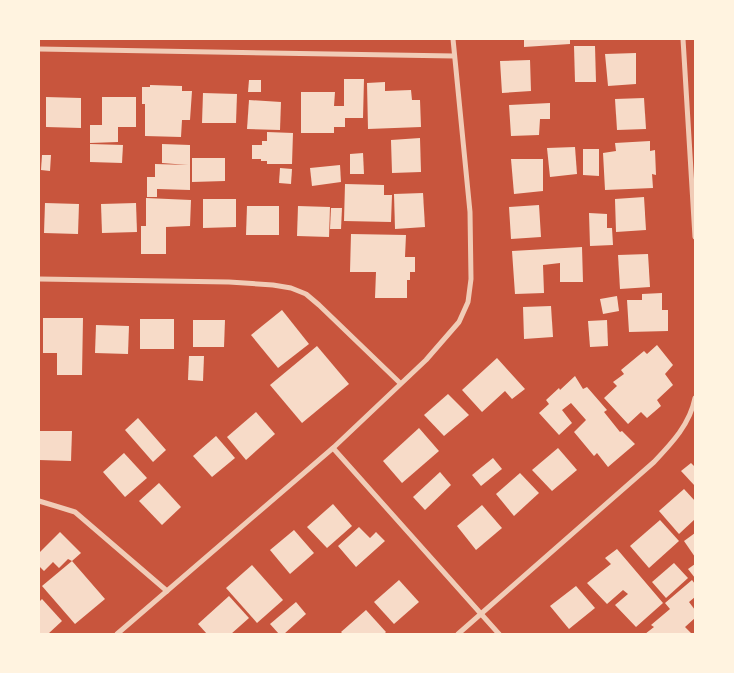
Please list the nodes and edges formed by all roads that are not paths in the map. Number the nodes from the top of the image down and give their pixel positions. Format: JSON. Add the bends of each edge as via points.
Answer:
{"nodes":[{"id":1,"x":453,"y":39,"type":"edge"},
{"id":2,"x":683,"y":39,"type":"edge"},
{"id":3,"x":39,"y":48,"type":"edge"},
{"id":4,"x":454,"y":56,"type":"junction"},
{"id":5,"x":695,"y":237,"type":"edge"},
{"id":6,"x":39,"y":280,"type":"edge"},
{"id":7,"x":400,"y":383,"type":"junction"},
{"id":8,"x":695,"y":398,"type":"edge"},
{"id":9,"x":333,"y":448,"type":"junction"},
{"id":10,"x":39,"y":501,"type":"edge"},
{"id":11,"x":167,"y":591,"type":"junction"},
{"id":12,"x":482,"y":613,"type":"junction"},
{"id":13,"x":117,"y":634,"type":"edge"},
{"id":14,"x":458,"y":634,"type":"edge"},
{"id":15,"x":499,"y":634,"type":"edge"}],
"edges":[{"from":1,"to":4,"type":"street"},
{"from":2,"to":5,"type":"street"},
{"from":3,"to":4,"type":"street"},
{"from":4,"to":7,"type":"street","via":[[470,212],[468,302],[459,322],[426,360]]},
{"from":6,"to":7,"type":"street","via":[[230,282],[291,288],[306,294],[319,305]]},
{"from":7,"to":9,"type":"street"},
{"from":8,"to":12,"type":"street","via":[[680,434],[654,462]]},
{"from":9,"to":11,"type":"street"},
{"from":9,"to":12,"type":"street"},
{"from":10,"to":11,"type":"street","via":[[75,512]]},
{"from":11,"to":13,"type":"street"},
{"from":12,"to":14,"type":"street"},
{"from":12,"to":15,"type":"street"}]}
